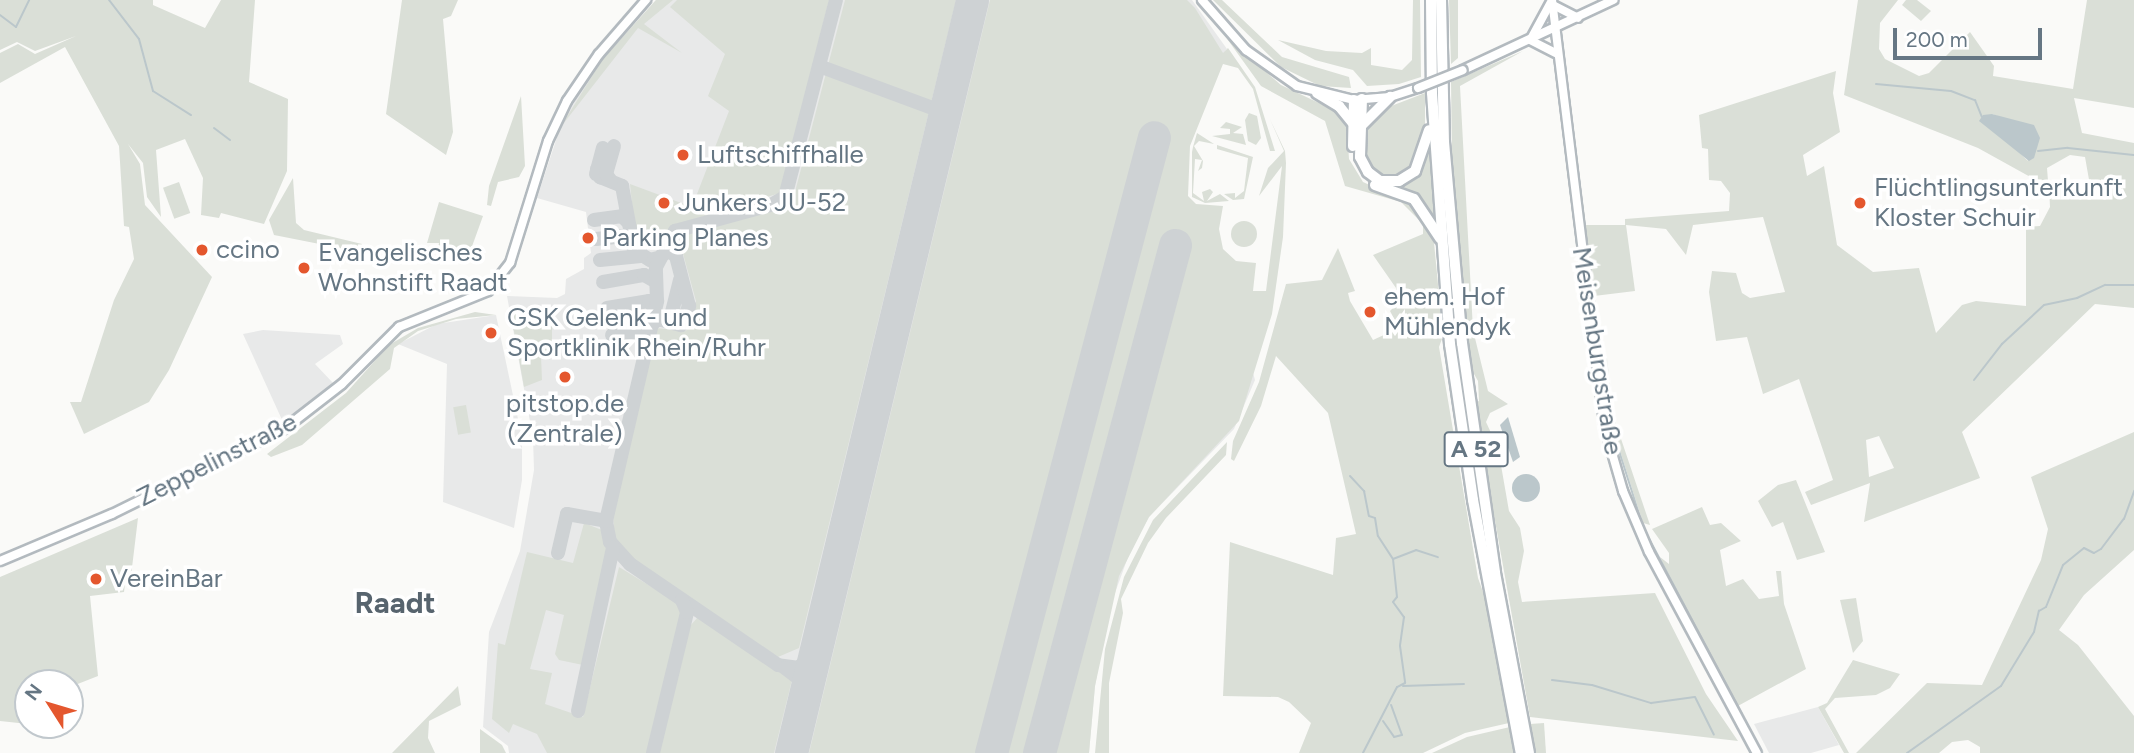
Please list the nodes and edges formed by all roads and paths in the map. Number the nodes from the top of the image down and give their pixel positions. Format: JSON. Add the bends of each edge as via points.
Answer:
{"nodes":[{"id":1,"x":646,"y":0,"type":"edge"},
{"id":2,"x":1202,"y":0,"type":"edge"},
{"id":3,"x":1432,"y":0,"type":"edge"},
{"id":4,"x":1441,"y":0,"type":"edge"},
{"id":5,"x":1613,"y":0,"type":"edge"},
{"id":6,"x":1552,"y":2,"type":"edge"},
{"id":7,"x":1578,"y":18,"type":"junction"},
{"id":8,"x":1555,"y":29,"type":"junction"},
{"id":9,"x":1530,"y":40,"type":"junction"},
{"id":10,"x":1556,"y":53,"type":"junction"},
{"id":11,"x":1317,"y":93,"type":"junction"},
{"id":12,"x":1432,"y":93,"type":"junction"},
{"id":13,"x":1390,"y":97,"type":"junction"},
{"id":14,"x":1358,"y":99,"type":"junction"},
{"id":15,"x":1356,"y":125,"type":"junction"},
{"id":16,"x":1442,"y":242,"type":"junction"},
{"id":17,"x":0,"y":561,"type":"edge"},
{"id":18,"x":1521,"y":753,"type":"edge"},
{"id":19,"x":1529,"y":753,"type":"edge"},
{"id":20,"x":1757,"y":753,"type":"edge"}],
"edges":[{"from":1,"to":17,"type":"main road","name":"Zeppelinstraße","via":[[599,54],[567,101],[548,141],[510,263],[488,291],[389,333],[342,384],[284,429],[112,514]]},
{"from":2,"to":11,"type":"main road","via":[[1262,64]]},
{"from":3,"to":12,"type":"highway","number":"A 52"},
{"from":4,"to":19,"type":"highway","number":"A 52","via":[[1444,142],[1457,292],[1495,573]]},
{"from":5,"to":7,"type":"main road"},
{"from":6,"to":7,"type":"main road"},
{"from":6,"to":8,"type":"main road","name":"Meisenburgstraße"},
{"from":6,"to":9,"type":"main road"},
{"from":7,"to":8,"type":"main road"},
{"from":8,"to":9,"type":"main road"},
{"from":8,"to":10,"type":"main road","name":"Meisenburgstraße"},
{"from":9,"to":10,"type":"main road"},
{"from":9,"to":13,"type":"main road","bridge":true},
{"from":10,"to":20,"type":"main road","name":"Meisenburgstraße","via":[[1604,425],[1623,491],[1649,552]]},
{"from":11,"to":14,"type":"main road"},
{"from":11,"to":15,"type":"highway","via":[[1339,106]]},
{"from":12,"to":15,"type":"highway","via":[[1428,144],[1421,163],[1408,177],[1389,182],[1368,172],[1360,157]]},
{"from":12,"to":16,"type":"highway","number":"A 52"},
{"from":13,"to":14,"type":"main road"},
{"from":13,"to":15,"type":"highway"},
{"from":14,"to":15,"type":"highway"},
{"from":15,"to":16,"type":"highway","via":[[1354,159],[1361,173],[1374,185],[1420,204]]},
{"from":16,"to":18,"type":"highway","number":"A 52","via":[[1457,401]]}]}
